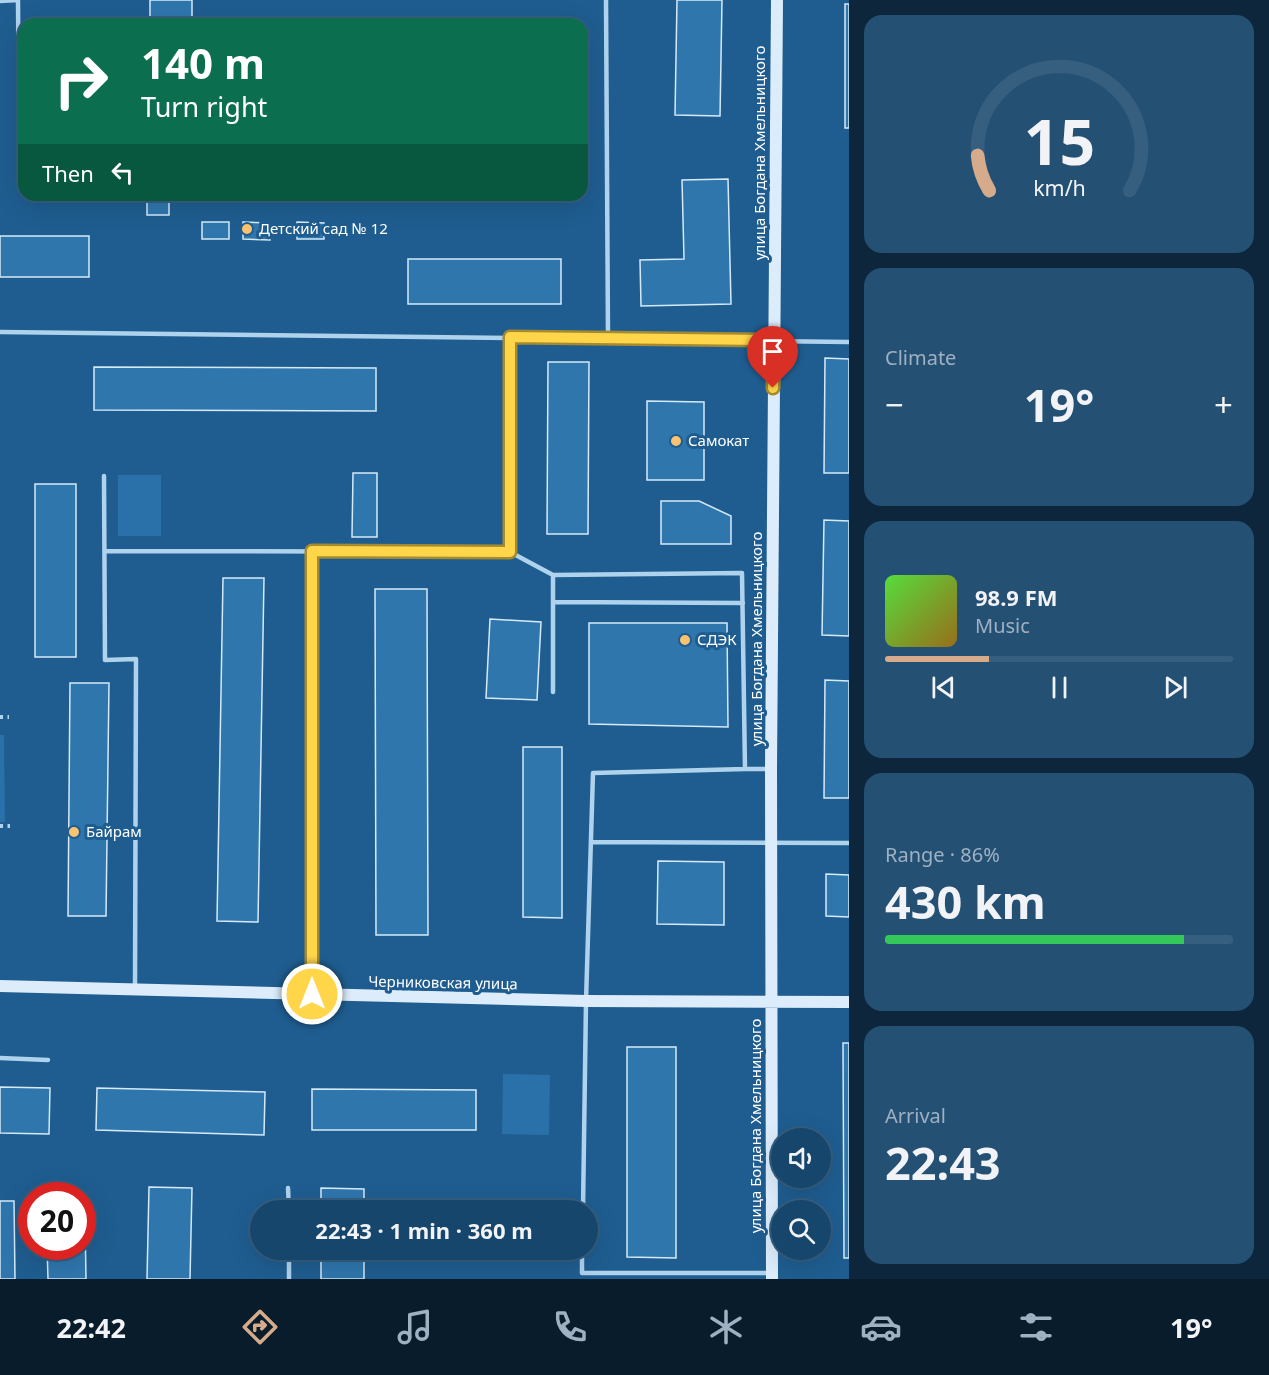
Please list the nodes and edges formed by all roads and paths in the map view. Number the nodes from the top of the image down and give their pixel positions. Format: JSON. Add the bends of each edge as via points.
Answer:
{"nodes":[{"id":1,"x":0,"y":0,"type":"edge"},
{"id":2,"x":18,"y":0,"type":"edge"},
{"id":3,"x":606,"y":0,"type":"edge"},
{"id":4,"x":777,"y":0,"type":"edge"},
{"id":5,"x":18,"y":18,"type":"edge"},
{"id":6,"x":0,"y":332,"type":"edge"},
{"id":7,"x":510,"y":337,"type":"junction"},
{"id":8,"x":608,"y":339,"type":"junction"},
{"id":9,"x":774,"y":340,"type":"junction"},
{"id":10,"x":849,"y":342,"type":"edge"},
{"id":11,"x":104,"y":476,"type":"dead end"},
{"id":12,"x":105,"y":551,"type":"junction"},
{"id":13,"x":312,"y":551,"type":"junction"},
{"id":14,"x":510,"y":552,"type":"junction"},
{"id":15,"x":553,"y":575,"type":"junction"},
{"id":16,"x":553,"y":602,"type":"junction"},
{"id":17,"x":743,"y":603,"type":"junction"},
{"id":18,"x":553,"y":692,"type":"dead end"},
{"id":19,"x":0,"y":717,"type":"edge"},
{"id":20,"x":9,"y":717,"type":"dead end"},
{"id":21,"x":745,"y":769,"type":"junction"},
{"id":22,"x":771,"y":769,"type":"junction"},
{"id":23,"x":0,"y":826,"type":"edge"},
{"id":24,"x":10,"y":826,"type":"dead end"},
{"id":25,"x":591,"y":842,"type":"junction"},
{"id":26,"x":771,"y":842,"type":"junction"},
{"id":27,"x":849,"y":843,"type":"edge"},
{"id":28,"x":0,"y":986,"type":"edge"},
{"id":29,"x":135,"y":990,"type":"junction"},
{"id":30,"x":312,"y":994,"type":"junction"},
{"id":31,"x":586,"y":1001,"type":"junction"},
{"id":32,"x":849,"y":1002,"type":"edge"},
{"id":33,"x":771,"y":1003,"type":"junction"},
{"id":34,"x":0,"y":1058,"type":"edge"},
{"id":35,"x":48,"y":1060,"type":"dead end"},
{"id":36,"x":288,"y":1188,"type":"dead end"},
{"id":37,"x":289,"y":1200,"type":"edge"},
{"id":38,"x":583,"y":1200,"type":"edge"},
{"id":39,"x":289,"y":1260,"type":"edge"},
{"id":40,"x":582,"y":1260,"type":"edge"},
{"id":41,"x":772,"y":1276,"type":"edge"},
{"id":42,"x":289,"y":1279,"type":"edge"}],
"edges":[{"from":1,"to":2,"type":"lane"},
{"from":2,"to":5,"type":"lane"},
{"from":3,"to":8,"type":"lane"},
{"from":4,"to":9,"type":"main road","name":"улица Богдана Хмельницкого"},
{"from":6,"to":7,"type":"lane"},
{"from":7,"to":8,"type":"lane"},
{"from":7,"to":14,"type":"lane"},
{"from":8,"to":9,"type":"lane"},
{"from":9,"to":10,"type":"lane"},
{"from":9,"to":22,"type":"main road","name":"улица Богдана Хмельницкого"},
{"from":11,"to":12,"type":"lane"},
{"from":12,"to":13,"type":"lane"},
{"from":12,"to":29,"type":"lane","via":[[105,660],[136,659]]},
{"from":13,"to":14,"type":"lane"},
{"from":13,"to":30,"type":"lane"},
{"from":14,"to":15,"type":"lane"},
{"from":15,"to":16,"type":"lane"},
{"from":15,"to":17,"type":"lane","via":[[742,573]]},
{"from":16,"to":17,"type":"lane"},
{"from":16,"to":18,"type":"lane"},
{"from":17,"to":21,"type":"lane"},
{"from":19,"to":20,"type":"path"},
{"from":21,"to":22,"type":"lane"},
{"from":21,"to":25,"type":"lane","via":[[593,773]]},
{"from":22,"to":26,"type":"main road","name":"улица Богдана Хмельницкого"},
{"from":23,"to":24,"type":"path"},
{"from":25,"to":26,"type":"lane"},
{"from":25,"to":31,"type":"lane"},
{"from":26,"to":27,"type":"lane"},
{"from":26,"to":33,"type":"main road","name":"улица Богдана Хмельницкого"},
{"from":28,"to":29,"type":"main road","name":"Черниковская улица"},
{"from":29,"to":30,"type":"main road","name":"Черниковская улица"},
{"from":30,"to":31,"type":"main road","name":"Черниковская улица"},
{"from":31,"to":33,"type":"main road","name":"Черниковская улица"},
{"from":31,"to":38,"type":"lane"},
{"from":32,"to":33,"type":"main road","name":"Черниковская улица"},
{"from":33,"to":41,"type":"main road","name":"улица Богдана Хмельницкого"},
{"from":34,"to":35,"type":"lane"},
{"from":36,"to":37,"type":"lane"},
{"from":39,"to":42,"type":"lane"},
{"from":40,"to":41,"type":"lane","via":[[582,1273]]}]}
